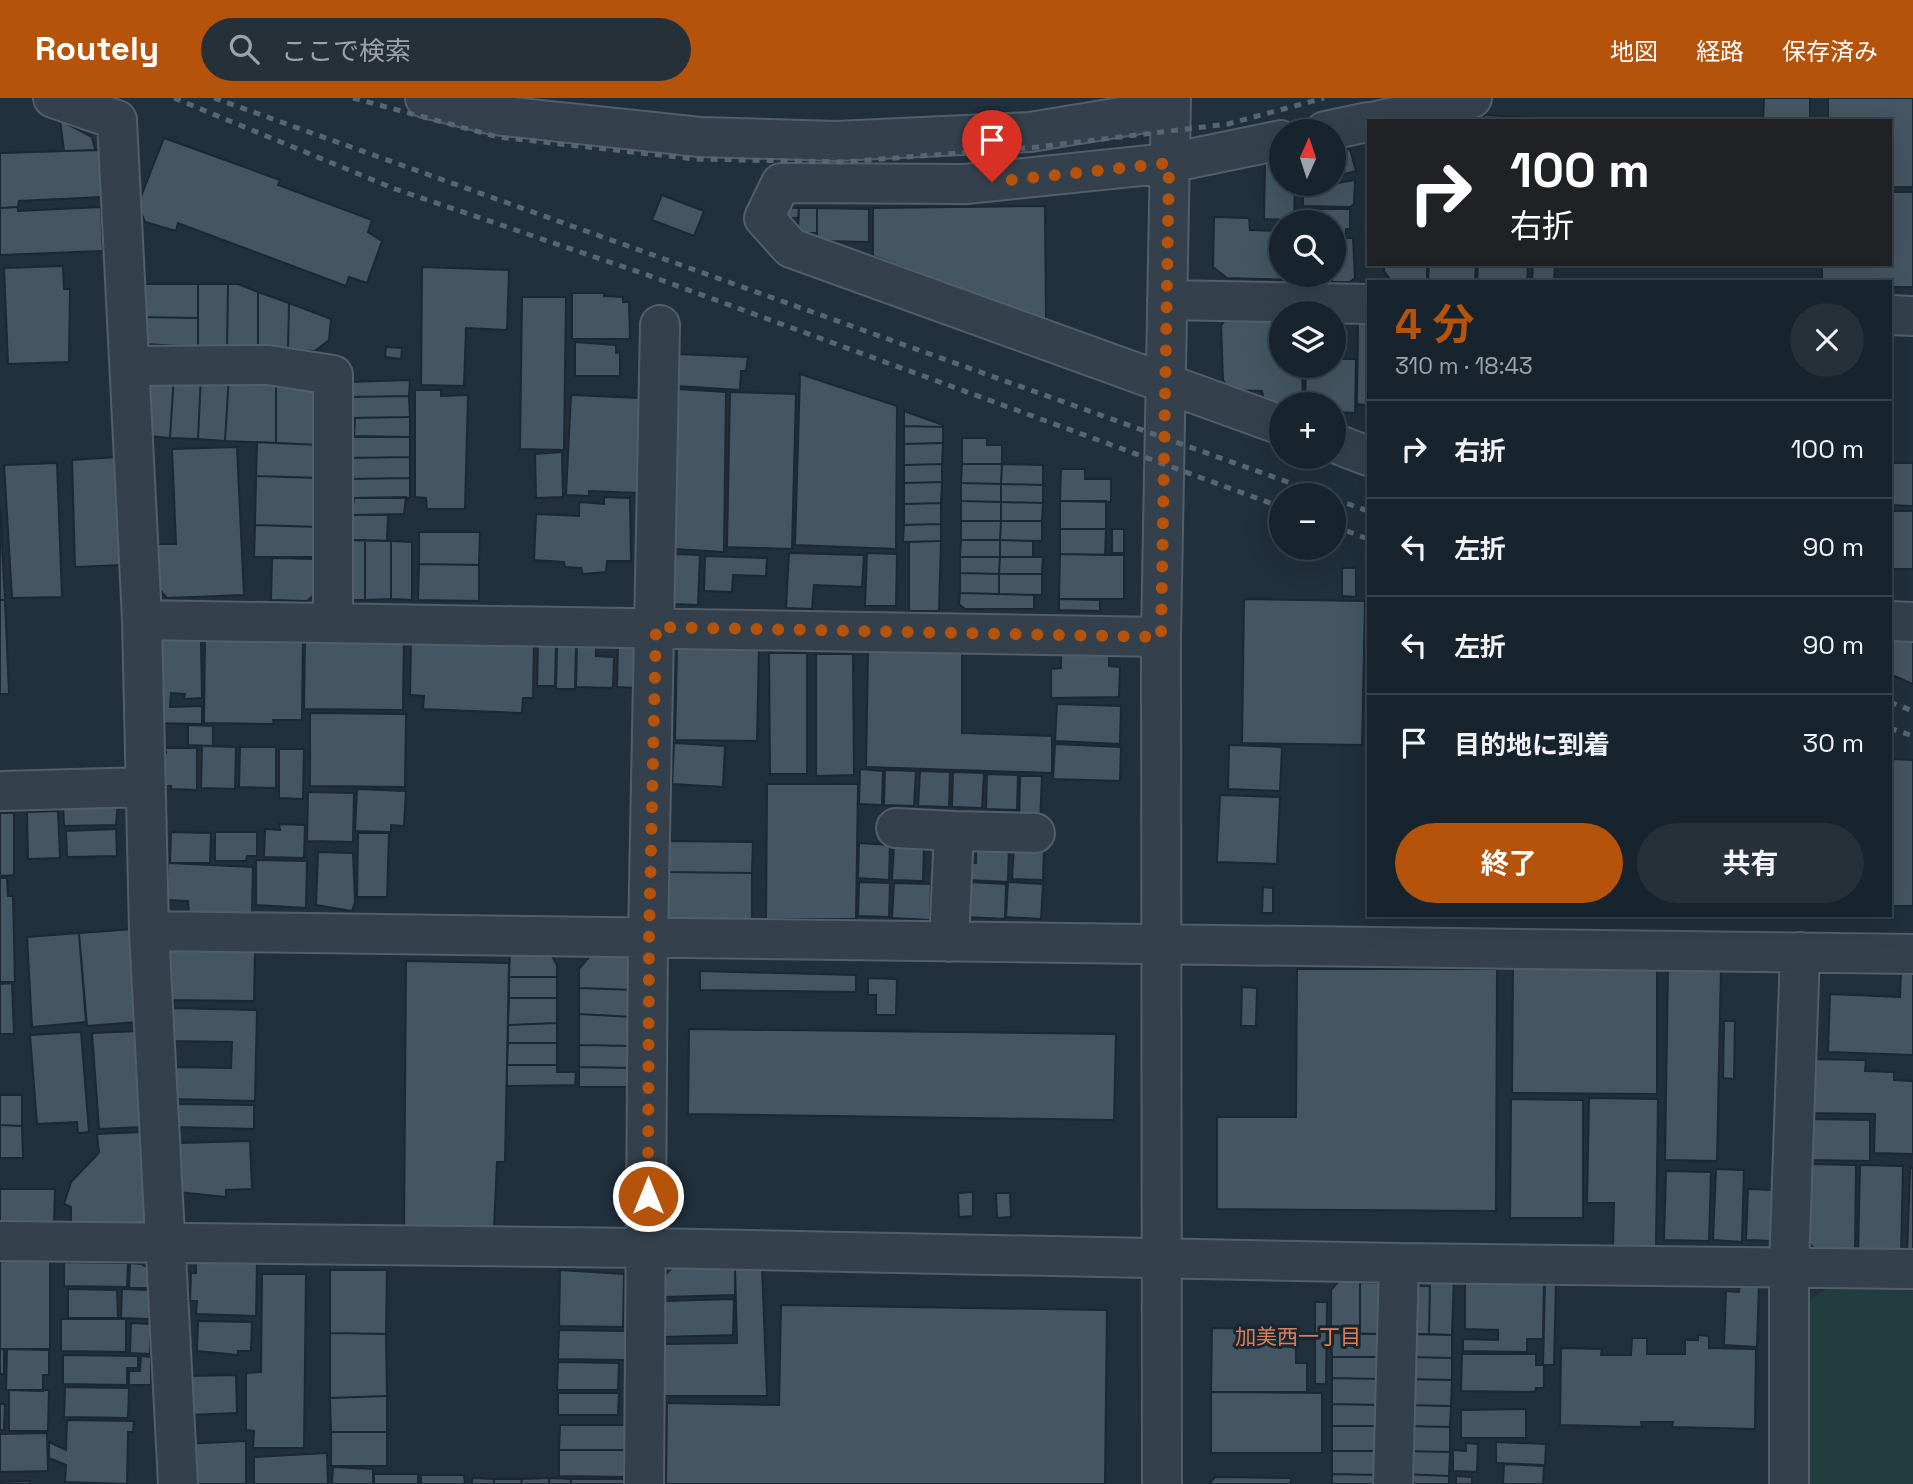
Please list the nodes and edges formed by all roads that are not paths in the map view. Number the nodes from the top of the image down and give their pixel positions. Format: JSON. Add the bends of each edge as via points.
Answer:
{"nodes":[{"id":1,"x":53,"y":98,"type":"edge"},
{"id":2,"x":425,"y":98,"type":"edge"},
{"id":3,"x":1472,"y":98,"type":"edge"},
{"id":4,"x":1171,"y":104,"type":"edge"},
{"id":5,"x":1386,"y":119,"type":"edge"},
{"id":6,"x":1367,"y":122,"type":"edge"},
{"id":7,"x":1346,"y":127,"type":"edge"},
{"id":8,"x":1269,"y":142,"type":"edge"},
{"id":9,"x":1169,"y":163,"type":"junction"},
{"id":10,"x":1167,"y":300,"type":"junction"},
{"id":11,"x":1367,"y":304,"type":"edge"},
{"id":12,"x":1892,"y":315,"type":"edge"},
{"id":13,"x":1913,"y":316,"type":"edge"},
{"id":14,"x":660,"y":325,"type":"dead end"},
{"id":15,"x":130,"y":366,"type":"junction"},
{"id":16,"x":1166,"y":384,"type":"junction"},
{"id":17,"x":1269,"y":421,"type":"edge"},
{"id":18,"x":1346,"y":448,"type":"edge"},
{"id":19,"x":1367,"y":456,"type":"edge"},
{"id":20,"x":142,"y":620,"type":"junction"},
{"id":21,"x":1892,"y":621,"type":"edge"},
{"id":22,"x":333,"y":622,"type":"junction"},
{"id":23,"x":1913,"y":622,"type":"edge"},
{"id":24,"x":656,"y":627,"type":"junction"},
{"id":25,"x":1161,"y":637,"type":"junction"},
{"id":26,"x":146,"y":787,"type":"junction"},
{"id":27,"x":0,"y":791,"type":"edge"},
{"id":28,"x":896,"y":828,"type":"dead end"},
{"id":29,"x":954,"y":831,"type":"junction"},
{"id":30,"x":1035,"y":833,"type":"dead end"},
{"id":31,"x":149,"y":932,"type":"junction"},
{"id":32,"x":649,"y":937,"type":"junction"},
{"id":33,"x":949,"y":942,"type":"junction"},
{"id":34,"x":1160,"y":945,"type":"junction"},
{"id":35,"x":1800,"y":952,"type":"junction"},
{"id":36,"x":1913,"y":954,"type":"edge"},
{"id":37,"x":0,"y":1241,"type":"edge"},
{"id":38,"x":167,"y":1244,"type":"junction"},
{"id":39,"x":648,"y":1248,"type":"junction"},
{"id":40,"x":1163,"y":1258,"type":"junction"},
{"id":41,"x":1399,"y":1263,"type":"junction"},
{"id":42,"x":1789,"y":1267,"type":"junction"},
{"id":43,"x":1913,"y":1269,"type":"edge"},
{"id":44,"x":178,"y":1484,"type":"edge"},
{"id":45,"x":645,"y":1484,"type":"edge"},
{"id":46,"x":1162,"y":1484,"type":"edge"},
{"id":47,"x":1393,"y":1484,"type":"edge"},
{"id":48,"x":1789,"y":1484,"type":"edge"}],
"edges":[{"from":1,"to":15,"type":"street","via":[[117,120]]},
{"from":2,"to":4,"type":"street","via":[[494,115],[701,137],[836,141],[1030,132]]},
{"from":3,"to":5,"type":"street"},
{"from":4,"to":9,"type":"street"},
{"from":6,"to":7,"type":"street"},
{"from":8,"to":9,"type":"street"},
{"from":9,"to":10,"type":"street"},
{"from":9,"to":16,"type":"street","via":[[966,184],[780,183],[764,218],[791,248]]},
{"from":10,"to":11,"type":"street"},
{"from":10,"to":16,"type":"street"},
{"from":12,"to":13,"type":"street"},
{"from":14,"to":24,"type":"street"},
{"from":15,"to":20,"type":"street"},
{"from":15,"to":22,"type":"street","via":[[268,365],[333,375]]},
{"from":16,"to":17,"type":"street"},
{"from":16,"to":25,"type":"street"},
{"from":18,"to":19,"type":"street"},
{"from":20,"to":22,"type":"street"},
{"from":20,"to":26,"type":"street"},
{"from":21,"to":23,"type":"street"},
{"from":22,"to":24,"type":"street"},
{"from":24,"to":25,"type":"street"},
{"from":24,"to":32,"type":"street"},
{"from":25,"to":34,"type":"street"},
{"from":26,"to":27,"type":"street"},
{"from":26,"to":31,"type":"street"},
{"from":28,"to":29,"type":"street"},
{"from":29,"to":30,"type":"street"},
{"from":29,"to":33,"type":"street"},
{"from":31,"to":32,"type":"street"},
{"from":31,"to":38,"type":"street"},
{"from":32,"to":33,"type":"street"},
{"from":32,"to":39,"type":"street"},
{"from":33,"to":34,"type":"street"},
{"from":34,"to":35,"type":"street"},
{"from":34,"to":40,"type":"street"},
{"from":35,"to":36,"type":"street"},
{"from":35,"to":42,"type":"street"},
{"from":37,"to":38,"type":"street"},
{"from":38,"to":39,"type":"street"},
{"from":38,"to":44,"type":"street"},
{"from":39,"to":40,"type":"street"},
{"from":39,"to":45,"type":"street"},
{"from":40,"to":41,"type":"street"},
{"from":40,"to":46,"type":"street"},
{"from":41,"to":42,"type":"street"},
{"from":41,"to":47,"type":"street"},
{"from":42,"to":43,"type":"street"},
{"from":42,"to":48,"type":"street"}]}
